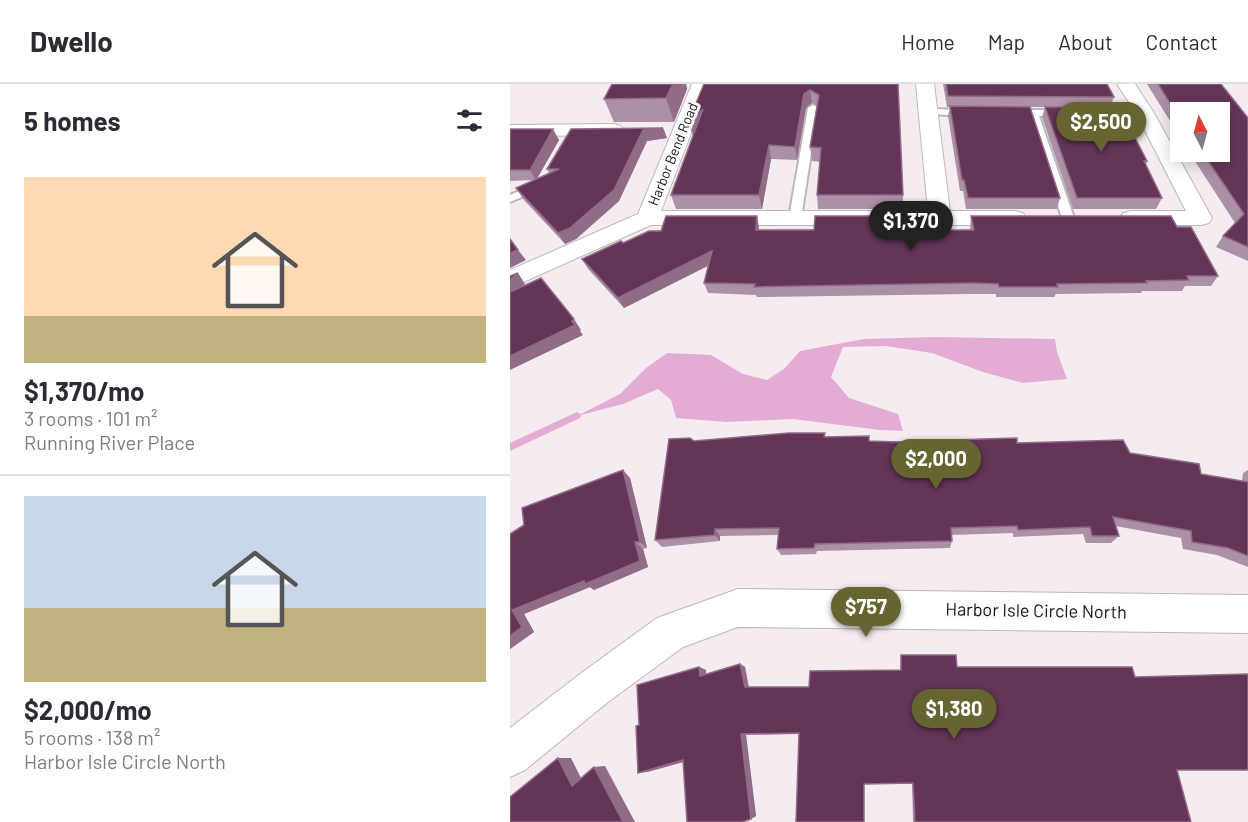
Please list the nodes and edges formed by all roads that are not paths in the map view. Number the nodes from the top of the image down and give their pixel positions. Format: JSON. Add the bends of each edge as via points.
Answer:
{"nodes":[{"id":1,"x":701,"y":84,"type":"edge"},
{"id":2,"x":925,"y":84,"type":"edge"},
{"id":3,"x":1126,"y":84,"type":"edge"},
{"id":4,"x":813,"y":108,"type":"edge"},
{"id":5,"x":930,"y":112,"type":"junction"},
{"id":6,"x":987,"y":113,"type":"edge"},
{"id":7,"x":999,"y":113,"type":"edge"},
{"id":8,"x":1033,"y":113,"type":"junction"},
{"id":9,"x":1078,"y":113,"type":"edge"},
{"id":10,"x":1089,"y":113,"type":"edge"},
{"id":11,"x":1146,"y":113,"type":"junction"},
{"id":12,"x":629,"y":130,"type":"edge"},
{"id":13,"x":662,"y":130,"type":"edge"},
{"id":14,"x":684,"y":130,"type":"junction"},
{"id":15,"x":510,"y":131,"type":"edge"},
{"id":16,"x":549,"y":174,"type":"edge"},
{"id":17,"x":510,"y":199,"type":"edge"},
{"id":18,"x":647,"y":218,"type":"junction"},
{"id":19,"x":795,"y":218,"type":"junction"},
{"id":20,"x":940,"y":218,"type":"junction"},
{"id":21,"x":1090,"y":218,"type":"junction"},
{"id":22,"x":510,"y":279,"type":"edge"},
{"id":23,"x":1248,"y":614,"type":"edge"},
{"id":24,"x":510,"y":755,"type":"edge"}],
"edges":[{"from":1,"to":14,"type":"street","name":"Harbor Bend Road"},
{"from":2,"to":5,"type":"street"},
{"from":3,"to":11,"type":"street"},
{"from":4,"to":19,"type":"lane"},
{"from":5,"to":6,"type":"lane"},
{"from":5,"to":20,"type":"street"},
{"from":7,"to":8,"type":"lane"},
{"from":8,"to":9,"type":"lane"},
{"from":8,"to":21,"type":"lane"},
{"from":10,"to":11,"type":"lane"},
{"from":11,"to":21,"type":"street","via":[[1201,218]]},
{"from":12,"to":15,"type":"street","via":[[572,135]]},
{"from":13,"to":14,"type":"street"},
{"from":14,"to":18,"type":"street","name":"Harbor Bend Road"},
{"from":16,"to":17,"type":"lane","via":[[544,183]]},
{"from":18,"to":19,"type":"street"},
{"from":18,"to":22,"type":"street","name":"Harbor Bend Road"},
{"from":19,"to":20,"type":"street"},
{"from":20,"to":21,"type":"street"},
{"from":23,"to":24,"type":"street","name":"Harbor Isle Circle North","via":[[738,608],[671,632]]}]}
